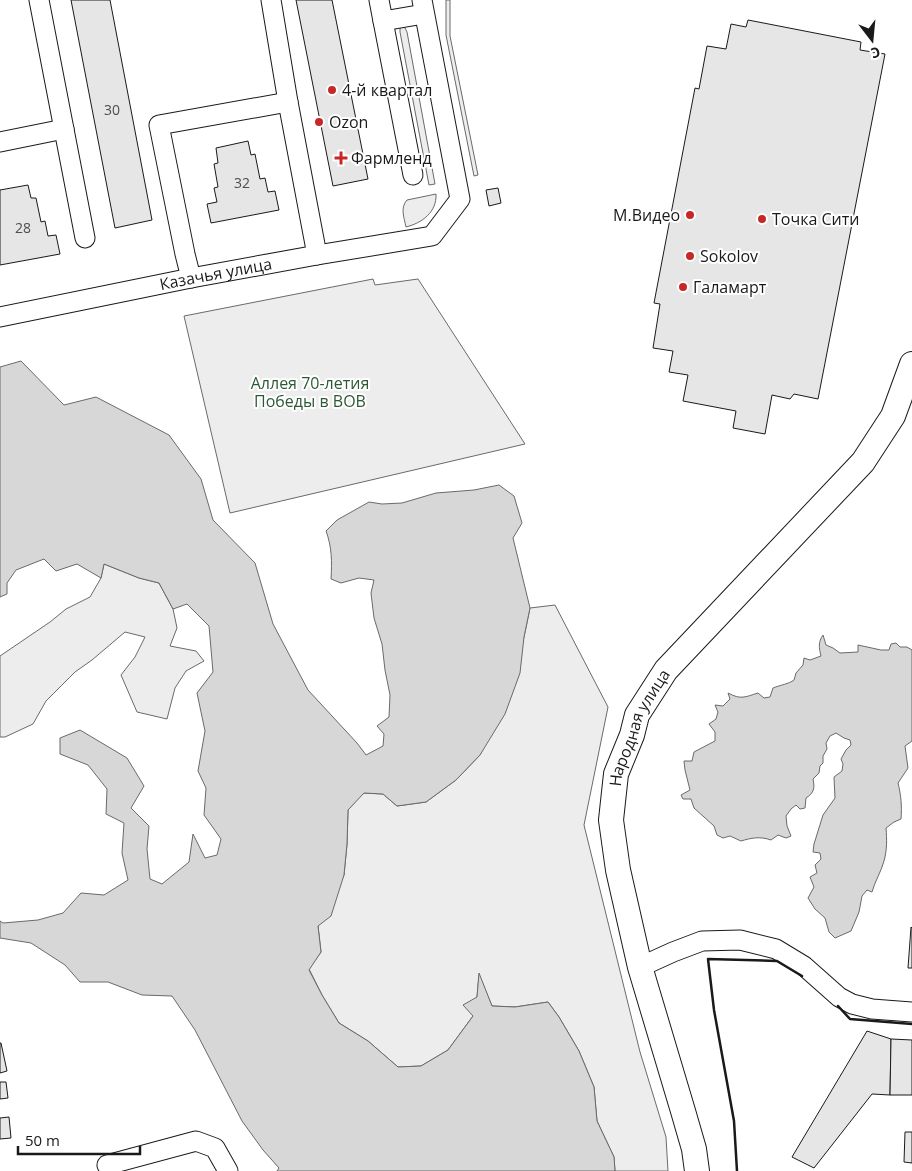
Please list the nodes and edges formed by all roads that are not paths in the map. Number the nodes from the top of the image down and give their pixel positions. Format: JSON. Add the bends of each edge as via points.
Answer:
{"nodes":[{"id":1,"x":39,"y":0,"type":"edge"},
{"id":2,"x":271,"y":0,"type":"edge"},
{"id":3,"x":379,"y":0,"type":"edge"},
{"id":4,"x":423,"y":7,"type":"edge"},
{"id":5,"x":383,"y":21,"type":"junction"},
{"id":6,"x":288,"y":102,"type":"junction"},
{"id":7,"x":64,"y":129,"type":"junction"},
{"id":8,"x":0,"y":142,"type":"edge"},
{"id":9,"x":413,"y":175,"type":"dead end"},
{"id":10,"x":85,"y":238,"type":"dead end"},
{"id":11,"x":317,"y":254,"type":"junction"},
{"id":12,"x":190,"y":278,"type":"junction"},
{"id":13,"x":0,"y":317,"type":"edge"},
{"id":14,"x":912,"y":364,"type":"edge"},
{"id":15,"x":640,"y":967,"type":"junction"},
{"id":16,"x":912,"y":1012,"type":"edge"},
{"id":17,"x":108,"y":1165,"type":"dead end"},
{"id":18,"x":228,"y":1171,"type":"edge"},
{"id":19,"x":697,"y":1171,"type":"edge"}],
"edges":[{"from":1,"to":7,"type":"street"},
{"from":2,"to":6,"type":"street"},
{"from":3,"to":5,"type":"street"},
{"from":4,"to":5,"type":"street"},
{"from":4,"to":11,"type":"street","name":"Казачья улица","via":[[460,199],[432,236]]},
{"from":5,"to":9,"type":"street"},
{"from":6,"to":11,"type":"street"},
{"from":6,"to":12,"type":"street","via":[[159,125]]},
{"from":7,"to":8,"type":"street"},
{"from":7,"to":10,"type":"street"},
{"from":11,"to":12,"type":"street","name":"Казачья улица"},
{"from":12,"to":13,"type":"street","name":"Казачья улица"},
{"from":14,"to":15,"type":"main road","name":"Народная улица","via":[[893,416],[863,462],[666,670],[637,715],[616,774],[611,820],[618,870]]},
{"from":15,"to":16,"type":"street","via":[[702,941],[740,940],[776,949],[804,966],[839,997],[852,1004]]},
{"from":15,"to":19,"type":"main road","name":"Народная улица","via":[[686,1121]]},
{"from":17,"to":18,"type":"street","via":[[196,1141],[215,1148]]}]}
